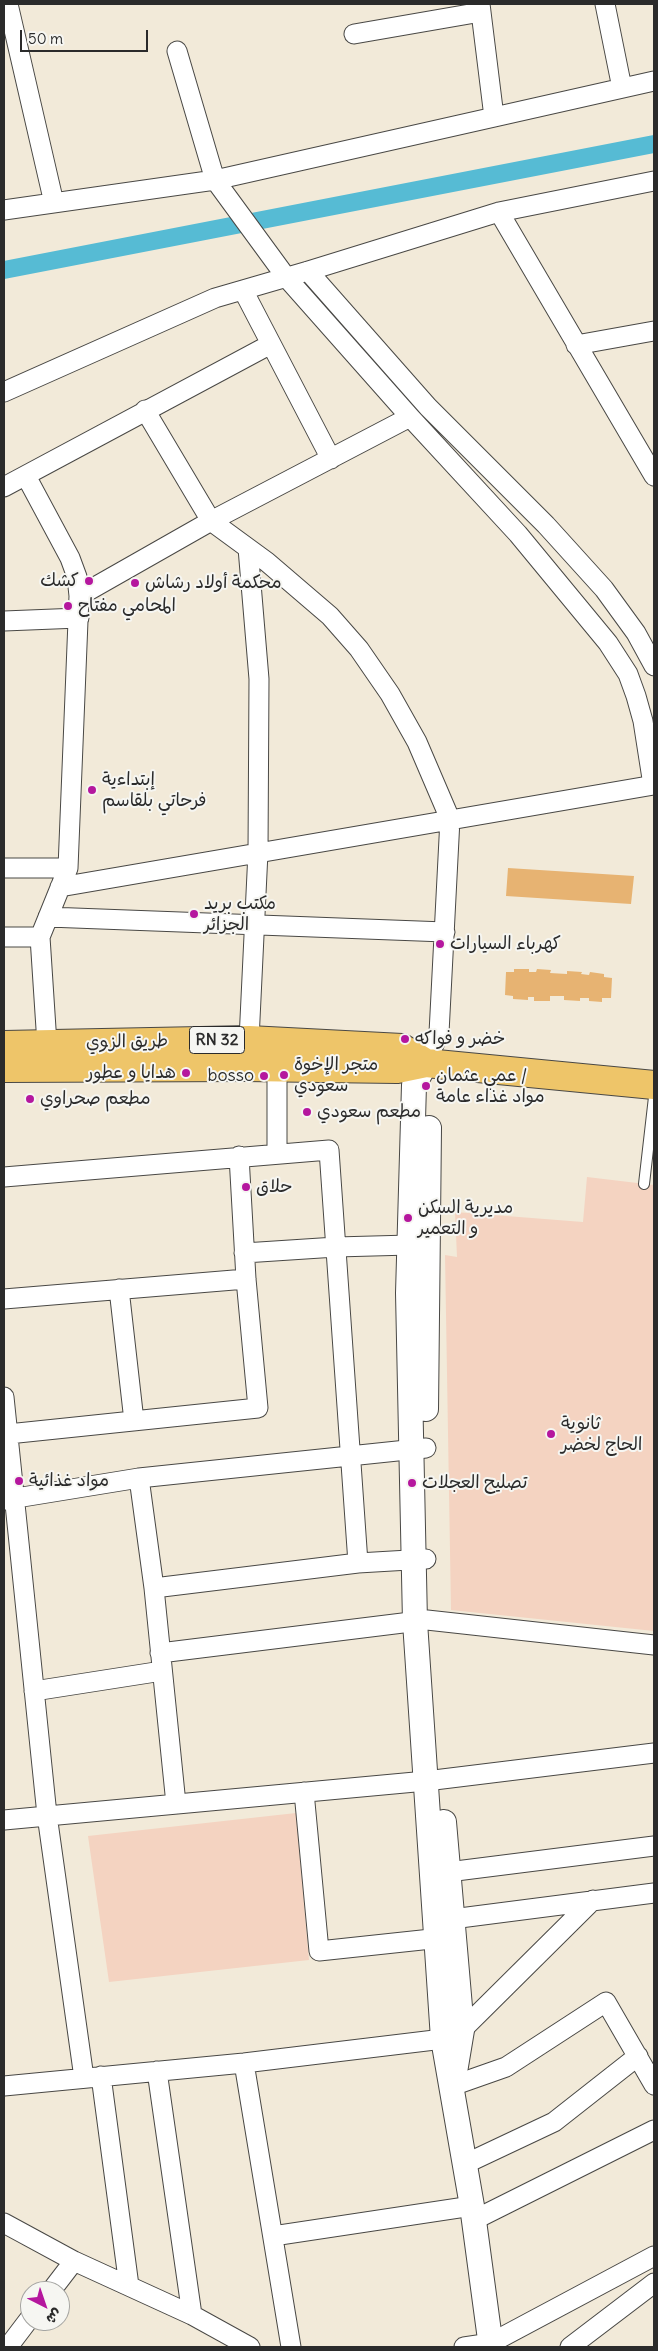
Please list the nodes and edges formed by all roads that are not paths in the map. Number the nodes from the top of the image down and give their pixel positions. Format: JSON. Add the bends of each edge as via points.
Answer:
{"nodes":[{"id":1,"x":8,"y":4,"type":"edge"},
{"id":2,"x":605,"y":4,"type":"edge"},
{"id":3,"x":480,"y":8,"type":"edge"},
{"id":4,"x":354,"y":34,"type":"dead end"},
{"id":5,"x":177,"y":51,"type":"dead end"},
{"id":6,"x":654,"y":81,"type":"edge"},
{"id":7,"x":622,"y":88,"type":"junction"},
{"id":8,"x":494,"y":117,"type":"junction"},
{"id":9,"x":215,"y":180,"type":"junction"},
{"id":10,"x":654,"y":182,"type":"edge"},
{"id":11,"x":54,"y":203,"type":"junction"},
{"id":12,"x":4,"y":210,"type":"edge"},
{"id":13,"x":499,"y":212,"type":"junction"},
{"id":14,"x":308,"y":271,"type":"junction"},
{"id":15,"x":286,"y":278,"type":"junction"},
{"id":16,"x":243,"y":290,"type":"junction"},
{"id":17,"x":654,"y":331,"type":"edge"},
{"id":18,"x":271,"y":344,"type":"junction"},
{"id":19,"x":576,"y":345,"type":"junction"},
{"id":20,"x":4,"y":392,"type":"edge"},
{"id":21,"x":144,"y":410,"type":"junction"},
{"id":22,"x":410,"y":417,"type":"junction"},
{"id":23,"x":331,"y":459,"type":"junction"},
{"id":24,"x":26,"y":476,"type":"junction"},
{"id":25,"x":654,"y":476,"type":"edge"},
{"id":26,"x":4,"y":487,"type":"edge"},
{"id":27,"x":211,"y":521,"type":"junction"},
{"id":28,"x":248,"y":548,"type":"junction"},
{"id":29,"x":79,"y":596,"type":"junction"},
{"id":30,"x":79,"y":618,"type":"junction"},
{"id":31,"x":4,"y":621,"type":"edge"},
{"id":32,"x":654,"y":666,"type":"edge"},
{"id":33,"x":654,"y":785,"type":"edge"},
{"id":34,"x":450,"y":819,"type":"junction"},
{"id":35,"x":258,"y":852,"type":"junction"},
{"id":36,"x":4,"y":868,"type":"edge"},
{"id":37,"x":68,"y":868,"type":"junction"},
{"id":38,"x":60,"y":887,"type":"junction"},
{"id":39,"x":48,"y":917,"type":"junction"},
{"id":40,"x":254,"y":925,"type":"junction"},
{"id":41,"x":445,"y":932,"type":"junction"},
{"id":42,"x":4,"y":937,"type":"edge"},
{"id":43,"x":40,"y":937,"type":"junction"},
{"id":44,"x":249,"y":1040,"type":"junction"},
{"id":45,"x":47,"y":1044,"type":"junction"},
{"id":46,"x":4,"y":1045,"type":"edge"},
{"id":47,"x":426,"y":1063,"type":"junction"},
{"id":48,"x":4,"y":1068,"type":"edge"},
{"id":49,"x":277,"y":1068,"type":"junction"},
{"id":50,"x":654,"y":1086,"type":"edge"},
{"id":51,"x":654,"y":1097,"type":"edge"},
{"id":52,"x":277,"y":1154,"type":"junction"},
{"id":53,"x":238,"y":1156,"type":"junction"},
{"id":54,"x":4,"y":1177,"type":"edge"},
{"id":55,"x":644,"y":1184,"type":"dead end"},
{"id":56,"x":419,"y":1246,"type":"junction"},
{"id":57,"x":336,"y":1247,"type":"junction"},
{"id":58,"x":244,"y":1253,"type":"junction"},
{"id":59,"x":246,"y":1279,"type":"junction"},
{"id":60,"x":119,"y":1289,"type":"junction"},
{"id":61,"x":4,"y":1299,"type":"edge"},
{"id":62,"x":4,"y":1397,"type":"edge"},
{"id":63,"x":134,"y":1421,"type":"junction"},
{"id":64,"x":8,"y":1434,"type":"junction"},
{"id":65,"x":418,"y":1449,"type":"junction"},
{"id":66,"x":351,"y":1456,"type":"junction"},
{"id":67,"x":139,"y":1478,"type":"junction"},
{"id":68,"x":9,"y":1500,"type":"edge"},
{"id":69,"x":420,"y":1560,"type":"junction"},
{"id":70,"x":358,"y":1563,"type":"junction"},
{"id":71,"x":154,"y":1588,"type":"junction"},
{"id":72,"x":421,"y":1621,"type":"junction"},
{"id":73,"x":654,"y":1644,"type":"edge"},
{"id":74,"x":161,"y":1662,"type":"junction"},
{"id":75,"x":34,"y":1691,"type":"junction"},
{"id":76,"x":654,"y":1753,"type":"edge"},
{"id":77,"x":433,"y":1780,"type":"junction"},
{"id":78,"x":304,"y":1792,"type":"junction"},
{"id":79,"x":176,"y":1804,"type":"junction"},
{"id":80,"x":47,"y":1815,"type":"junction"},
{"id":81,"x":4,"y":1820,"type":"edge"},
{"id":82,"x":654,"y":1846,"type":"edge"},
{"id":83,"x":448,"y":1872,"type":"junction"},
{"id":84,"x":654,"y":1893,"type":"edge"},
{"id":85,"x":593,"y":1900,"type":"junction"},
{"id":86,"x":447,"y":1931,"type":"junction"},
{"id":87,"x":453,"y":2035,"type":"junction"},
{"id":88,"x":638,"y":2056,"type":"junction"},
{"id":89,"x":244,"y":2063,"type":"junction"},
{"id":90,"x":157,"y":2071,"type":"junction"},
{"id":91,"x":93,"y":2077,"type":"junction"},
{"id":92,"x":654,"y":2085,"type":"edge"},
{"id":93,"x":4,"y":2086,"type":"edge"},
{"id":94,"x":452,"y":2086,"type":"junction"},
{"id":95,"x":654,"y":2130,"type":"edge"},
{"id":96,"x":465,"y":2164,"type":"junction"},
{"id":97,"x":472,"y":2213,"type":"junction"},
{"id":98,"x":4,"y":2223,"type":"edge"},
{"id":99,"x":272,"y":2236,"type":"junction"},
{"id":100,"x":654,"y":2256,"type":"edge"},
{"id":101,"x":74,"y":2261,"type":"junction"},
{"id":102,"x":59,"y":2281,"type":"edge"},
{"id":103,"x":654,"y":2283,"type":"edge"},
{"id":104,"x":129,"y":2286,"type":"junction"},
{"id":105,"x":192,"y":2315,"type":"junction"},
{"id":106,"x":491,"y":2345,"type":"edge"},
{"id":107,"x":250,"y":2347,"type":"edge"},
{"id":108,"x":291,"y":2347,"type":"edge"},
{"id":109,"x":464,"y":2347,"type":"edge"},
{"id":110,"x":570,"y":2347,"type":"edge"}],
"edges":[{"from":1,"to":11,"type":"street"},
{"from":2,"to":7,"type":"street"},
{"from":3,"to":4,"type":"street"},
{"from":3,"to":8,"type":"street"},
{"from":5,"to":9,"type":"street"},
{"from":6,"to":7,"type":"street"},
{"from":7,"to":8,"type":"street"},
{"from":8,"to":9,"type":"street"},
{"from":9,"to":11,"type":"street"},
{"from":9,"to":15,"type":"street"},
{"from":10,"to":13,"type":"street"},
{"from":11,"to":12,"type":"street"},
{"from":13,"to":14,"type":"street"},
{"from":13,"to":19,"type":"street"},
{"from":14,"to":15,"type":"street"},
{"from":14,"to":32,"type":"street","via":[[428,407],[546,525],[604,589],[636,633]]},
{"from":15,"to":16,"type":"street"},
{"from":15,"to":22,"type":"street"},
{"from":16,"to":18,"type":"street"},
{"from":16,"to":20,"type":"street","via":[[215,298]]},
{"from":17,"to":19,"type":"street"},
{"from":18,"to":21,"type":"street"},
{"from":18,"to":23,"type":"street"},
{"from":19,"to":25,"type":"street"},
{"from":21,"to":24,"type":"street"},
{"from":21,"to":27,"type":"street"},
{"from":22,"to":23,"type":"street"},
{"from":22,"to":33,"type":"street","via":[[518,534],[608,643],[628,674],[636,696]]},
{"from":23,"to":27,"type":"street"},
{"from":24,"to":26,"type":"street"},
{"from":24,"to":29,"type":"street","via":[[70,558],[77,576]]},
{"from":27,"to":28,"type":"street"},
{"from":27,"to":29,"type":"street"},
{"from":28,"to":34,"type":"street","via":[[330,616],[359,649],[390,694],[416,742]]},
{"from":28,"to":35,"type":"street","via":[[259,679]]},
{"from":29,"to":30,"type":"street"},
{"from":30,"to":31,"type":"street"},
{"from":30,"to":37,"type":"street"},
{"from":33,"to":34,"type":"street"},
{"from":34,"to":35,"type":"street"},
{"from":34,"to":41,"type":"street"},
{"from":35,"to":38,"type":"street"},
{"from":35,"to":40,"type":"street"},
{"from":36,"to":37,"type":"street"},
{"from":37,"to":38,"type":"street"},
{"from":38,"to":39,"type":"street"},
{"from":39,"to":40,"type":"street"},
{"from":39,"to":43,"type":"street"},
{"from":40,"to":41,"type":"street"},
{"from":40,"to":44,"type":"street"},
{"from":41,"to":47,"type":"street","via":[[438,1034]]},
{"from":42,"to":43,"type":"street"},
{"from":43,"to":45,"type":"street"},
{"from":44,"to":45,"type":"main road","name":"طريق الزوي","number":"RN 32"},
{"from":44,"to":47,"type":"main road","name":"طريق الزوي","number":"RN 32","via":[[402,1048]]},
{"from":45,"to":46,"type":"main road","name":"طريق الزوي","number":"RN 32"},
{"from":47,"to":49,"type":"main road","name":"طريق الزوي","number":"RN 32","via":[[397,1069]]},
{"from":47,"to":50,"type":"main road","name":"طريق الزوي","number":"RN 32"},
{"from":47,"to":56,"type":"street","via":[[429,1083]]},
{"from":48,"to":49,"type":"main road","name":"طريق الزوي","number":"RN 32"},
{"from":49,"to":52,"type":"street"},
{"from":51,"to":55,"type":"lane"},
{"from":52,"to":53,"type":"street"},
{"from":52,"to":57,"type":"street","via":[[329,1150]]},
{"from":53,"to":54,"type":"street"},
{"from":53,"to":58,"type":"street"},
{"from":56,"to":57,"type":"street"},
{"from":56,"to":65,"type":"street"},
{"from":57,"to":58,"type":"street"},
{"from":57,"to":66,"type":"street"},
{"from":58,"to":59,"type":"street"},
{"from":59,"to":60,"type":"street"},
{"from":59,"to":63,"type":"street","via":[[258,1408]]},
{"from":60,"to":61,"type":"street"},
{"from":60,"to":63,"type":"street"},
{"from":62,"to":64,"type":"street"},
{"from":63,"to":64,"type":"street"},
{"from":64,"to":68,"type":"street"},
{"from":65,"to":66,"type":"street"},
{"from":65,"to":69,"type":"street"},
{"from":66,"to":67,"type":"street"},
{"from":66,"to":70,"type":"street"},
{"from":67,"to":68,"type":"street"},
{"from":67,"to":71,"type":"street"},
{"from":68,"to":75,"type":"street"},
{"from":69,"to":70,"type":"street"},
{"from":69,"to":72,"type":"street"},
{"from":70,"to":71,"type":"street"},
{"from":71,"to":74,"type":"street"},
{"from":72,"to":73,"type":"street"},
{"from":72,"to":74,"type":"street"},
{"from":72,"to":77,"type":"street"},
{"from":74,"to":75,"type":"street"},
{"from":74,"to":79,"type":"street"},
{"from":75,"to":80,"type":"street"},
{"from":76,"to":77,"type":"street"},
{"from":77,"to":78,"type":"street"},
{"from":77,"to":83,"type":"street"},
{"from":77,"to":86,"type":"street"},
{"from":78,"to":79,"type":"street"},
{"from":78,"to":86,"type":"street","via":[[319,1951]]},
{"from":79,"to":80,"type":"street"},
{"from":80,"to":81,"type":"street"},
{"from":80,"to":91,"type":"street"},
{"from":82,"to":83,"type":"street"},
{"from":83,"to":86,"type":"street"},
{"from":84,"to":85,"type":"street"},
{"from":85,"to":86,"type":"street"},
{"from":85,"to":87,"type":"street"},
{"from":86,"to":87,"type":"street"},
{"from":87,"to":89,"type":"street"},
{"from":87,"to":94,"type":"street"},
{"from":88,"to":92,"type":"street"},
{"from":88,"to":94,"type":"street","via":[[606,2002],[506,2067]]},
{"from":88,"to":96,"type":"street","via":[[554,2122]]},
{"from":89,"to":90,"type":"street"},
{"from":89,"to":99,"type":"street"},
{"from":90,"to":91,"type":"street"},
{"from":90,"to":105,"type":"street"},
{"from":91,"to":93,"type":"street"},
{"from":91,"to":104,"type":"street"},
{"from":94,"to":96,"type":"street"},
{"from":95,"to":97,"type":"street"},
{"from":96,"to":97,"type":"street"},
{"from":97,"to":99,"type":"street"},
{"from":97,"to":106,"type":"street"},
{"from":98,"to":101,"type":"street"},
{"from":99,"to":108,"type":"street"},
{"from":100,"to":106,"type":"street"},
{"from":101,"to":102,"type":"street"},
{"from":101,"to":104,"type":"street"},
{"from":103,"to":110,"type":"street"},
{"from":104,"to":105,"type":"street"},
{"from":105,"to":107,"type":"street"},
{"from":106,"to":109,"type":"street"}]}
